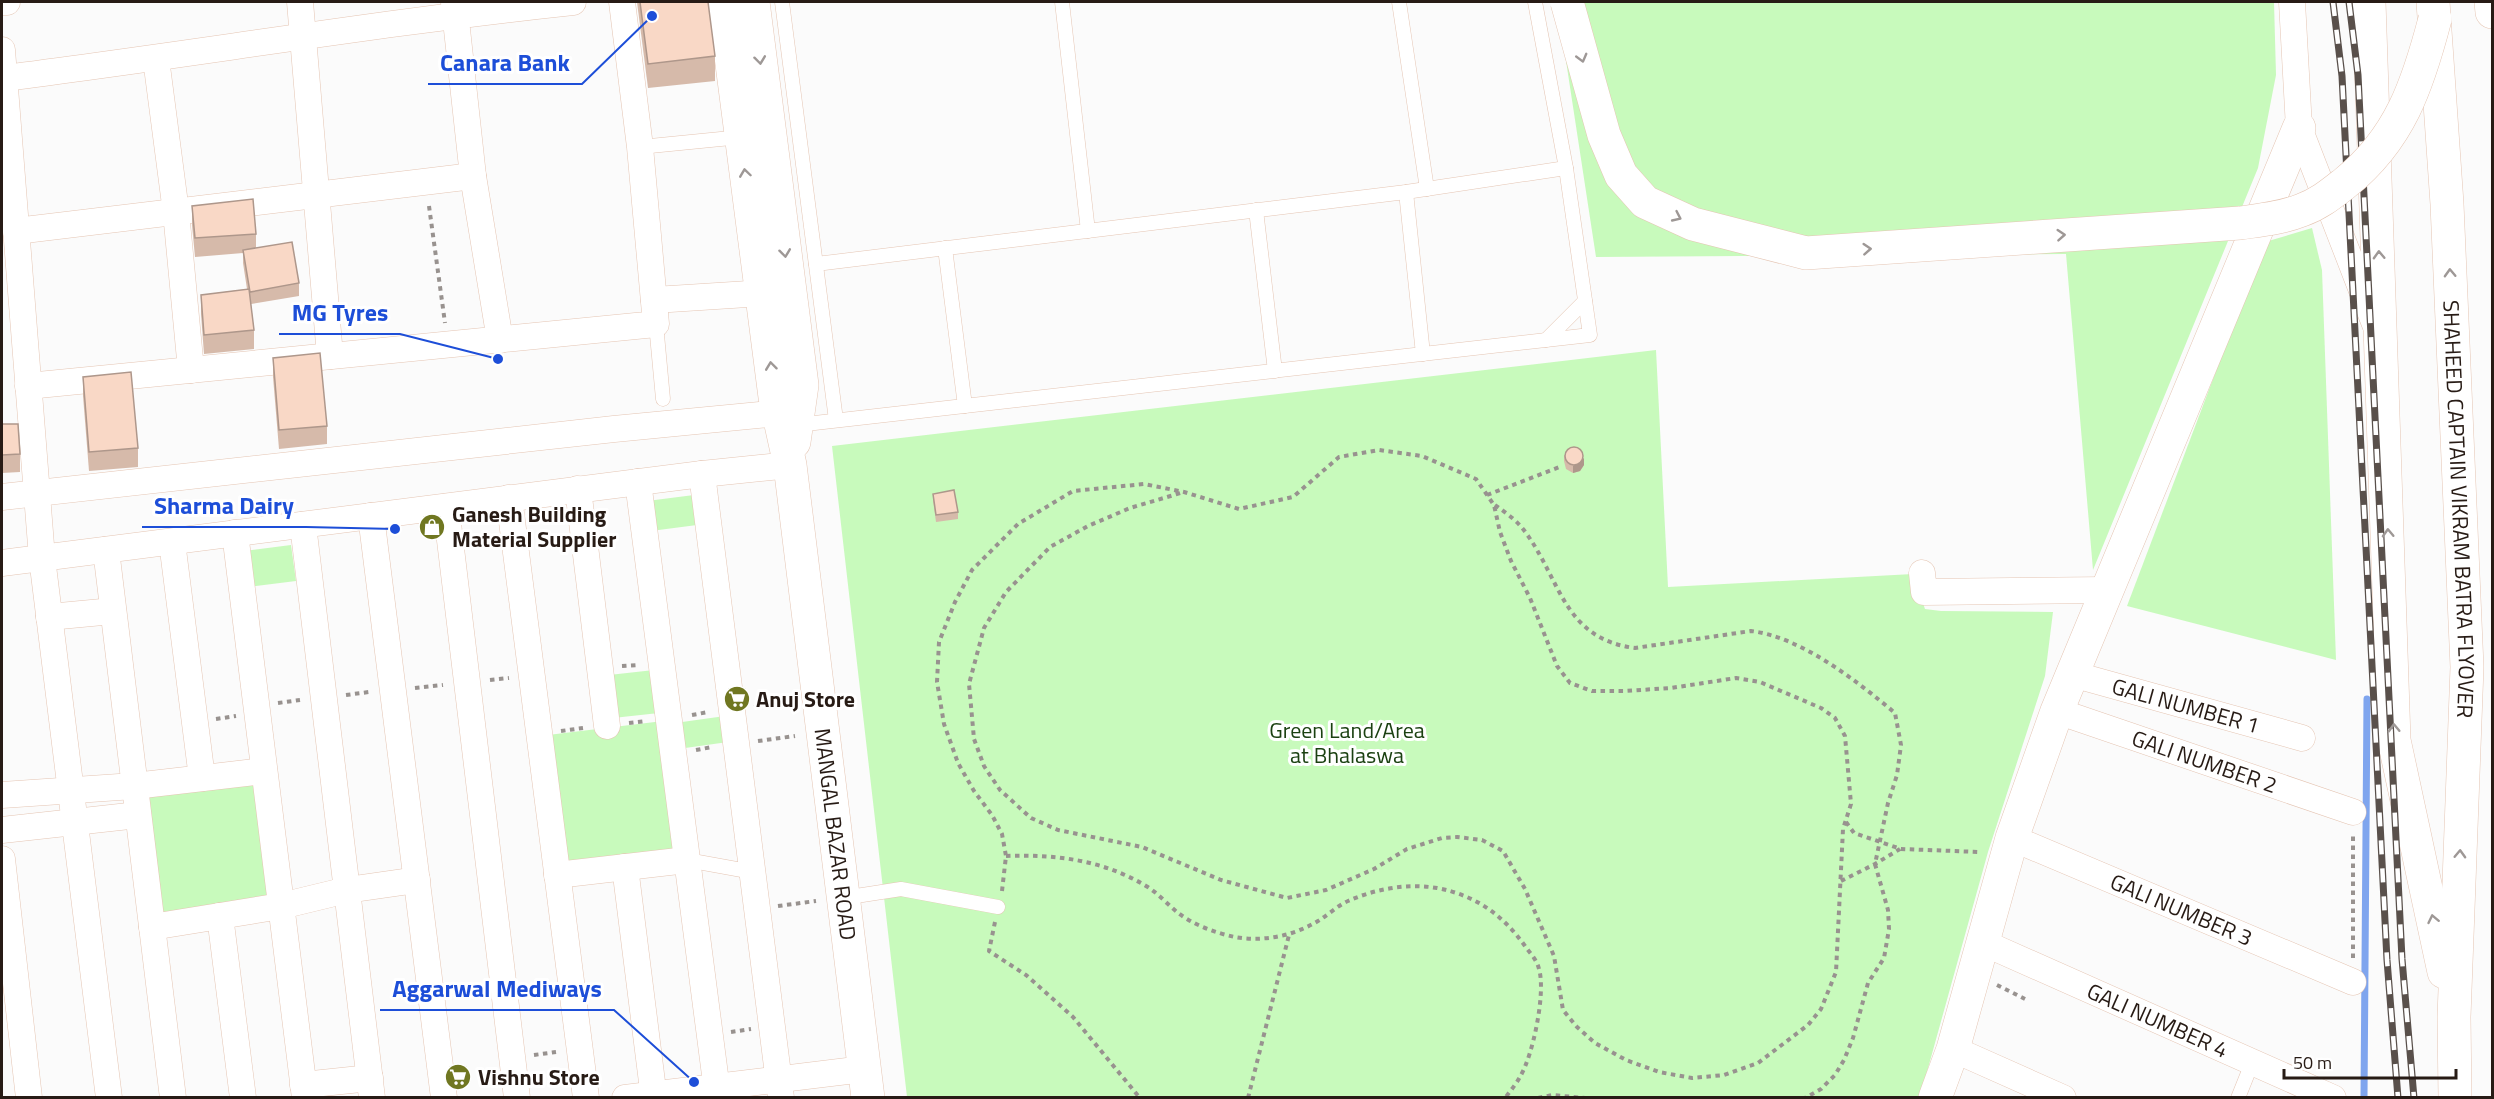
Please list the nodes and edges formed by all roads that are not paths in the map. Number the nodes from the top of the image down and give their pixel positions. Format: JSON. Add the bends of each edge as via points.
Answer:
{"nodes":[{"id":1,"x":2,"y":2,"type":"edge"},
{"id":2,"x":7,"y":2,"type":"edge"},
{"id":3,"x":300,"y":2,"type":"edge"},
{"id":4,"x":573,"y":2,"type":"edge"},
{"id":5,"x":622,"y":2,"type":"edge"},
{"id":6,"x":724,"y":2,"type":"edge"},
{"id":7,"x":753,"y":2,"type":"edge"},
{"id":8,"x":782,"y":2,"type":"edge"},
{"id":9,"x":1062,"y":2,"type":"edge"},
{"id":10,"x":1399,"y":2,"type":"edge"},
{"id":11,"x":1536,"y":2,"type":"edge"},
{"id":12,"x":1567,"y":2,"type":"edge"},
{"id":13,"x":2292,"y":2,"type":"edge"},
{"id":14,"x":2369,"y":2,"type":"edge"},
{"id":15,"x":2491,"y":2,"type":"edge"},
{"id":16,"x":455,"y":8,"type":"edge"},
{"id":17,"x":2434,"y":10,"type":"edge"},
{"id":18,"x":2493,"y":12,"type":"edge"},
{"id":19,"x":304,"y":37,"type":"junction"},
{"id":20,"x":2,"y":50,"type":"edge"},
{"id":21,"x":156,"y":59,"type":"junction"},
{"id":22,"x":4,"y":92,"type":"edge"},
{"id":23,"x":2299,"y":128,"type":"junction"},
{"id":24,"x":741,"y":137,"type":"junction"},
{"id":25,"x":640,"y":147,"type":"junction"},
{"id":26,"x":1566,"y":168,"type":"junction"},
{"id":27,"x":473,"y":176,"type":"junction"},
{"id":28,"x":1426,"y":189,"type":"junction"},
{"id":29,"x":1406,"y":192,"type":"junction"},
{"id":30,"x":316,"y":195,"type":"junction"},
{"id":31,"x":1256,"y":210,"type":"junction"},
{"id":32,"x":176,"y":212,"type":"junction"},
{"id":33,"x":16,"y":231,"type":"junction"},
{"id":34,"x":1088,"y":231,"type":"junction"},
{"id":35,"x":945,"y":248,"type":"junction"},
{"id":36,"x":816,"y":264,"type":"junction"},
{"id":37,"x":10,"y":267,"type":"edge"},
{"id":38,"x":776,"y":293,"type":"junction"},
{"id":39,"x":1585,"y":301,"type":"junction"},
{"id":40,"x":655,"y":312,"type":"junction"},
{"id":41,"x":500,"y":340,"type":"junction"},
{"id":42,"x":1546,"y":340,"type":"junction"},
{"id":43,"x":2382,"y":341,"type":"junction"},
{"id":44,"x":1423,"y":354,"type":"junction"},
{"id":45,"x":330,"y":356,"type":"junction"},
{"id":46,"x":191,"y":370,"type":"junction"},
{"id":47,"x":1275,"y":371,"type":"junction"},
{"id":48,"x":28,"y":386,"type":"junction"},
{"id":49,"x":663,"y":399,"type":"dead end"},
{"id":50,"x":965,"y":406,"type":"junction"},
{"id":51,"x":836,"y":420,"type":"junction"},
{"id":52,"x":786,"y":421,"type":"junction"},
{"id":53,"x":790,"y":465,"type":"junction"},
{"id":54,"x":702,"y":474,"type":"junction"},
{"id":55,"x":638,"y":482,"type":"junction"},
{"id":56,"x":578,"y":489,"type":"junction"},
{"id":57,"x":37,"y":493,"type":"junction"},
{"id":58,"x":2,"y":497,"type":"edge"},
{"id":59,"x":509,"y":498,"type":"junction"},
{"id":60,"x":446,"y":507,"type":"junction"},
{"id":61,"x":371,"y":516,"type":"junction"},
{"id":62,"x":303,"y":525,"type":"junction"},
{"id":63,"x":235,"y":533,"type":"junction"},
{"id":64,"x":172,"y":542,"type":"junction"},
{"id":65,"x":106,"y":550,"type":"junction"},
{"id":66,"x":42,"y":558,"type":"junction"},
{"id":67,"x":2,"y":563,"type":"edge"},
{"id":68,"x":1922,"y":573,"type":"dead end"},
{"id":69,"x":2107,"y":590,"type":"junction"},
{"id":70,"x":113,"y":612,"type":"junction"},
{"id":71,"x":49,"y":617,"type":"junction"},
{"id":72,"x":2072,"y":674,"type":"junction"},
{"id":73,"x":2057,"y":711,"type":"junction"},
{"id":74,"x":607,"y":726,"type":"dead end"},
{"id":75,"x":2302,"y":738,"type":"dead end"},
{"id":76,"x":264,"y":771,"type":"junction"},
{"id":77,"x":202,"y":778,"type":"junction"},
{"id":78,"x":134,"y":786,"type":"junction"},
{"id":79,"x":71,"y":790,"type":"junction"},
{"id":80,"x":2,"y":795,"type":"edge"},
{"id":81,"x":2353,"y":812,"type":"road end"},
{"id":82,"x":138,"y":815,"type":"junction"},
{"id":83,"x":75,"y":822,"type":"junction"},
{"id":84,"x":2,"y":830,"type":"edge"},
{"id":85,"x":2010,"y":845,"type":"junction"},
{"id":86,"x":2,"y":859,"type":"edge"},
{"id":87,"x":687,"y":860,"type":"junction"},
{"id":88,"x":625,"y":867,"type":"junction"},
{"id":89,"x":753,"y":872,"type":"junction"},
{"id":90,"x":557,"y":875,"type":"junction"},
{"id":91,"x":417,"y":880,"type":"junction"},
{"id":92,"x":347,"y":890,"type":"junction"},
{"id":93,"x":843,"y":898,"type":"junction"},
{"id":94,"x":281,"y":906,"type":"junction"},
{"id":95,"x":998,"y":907,"type":"road end"},
{"id":96,"x":220,"y":916,"type":"junction"},
{"id":97,"x":152,"y":927,"type":"junction"},
{"id":98,"x":1984,"y":943,"type":"junction"},
{"id":99,"x":8,"y":977,"type":"edge"},
{"id":100,"x":2353,"y":982,"type":"road end"},
{"id":101,"x":2454,"y":1017,"type":"junction"},
{"id":102,"x":1953,"y":1049,"type":"junction"},
{"id":103,"x":2253,"y":1063,"type":"junction"},
{"id":104,"x":866,"y":1083,"type":"edge"},
{"id":105,"x":371,"y":1088,"type":"edge"},
{"id":106,"x":780,"y":1088,"type":"edge"},
{"id":107,"x":304,"y":1091,"type":"edge"},
{"id":108,"x":717,"y":1092,"type":"edge"},
{"id":109,"x":654,"y":1096,"type":"edge"},
{"id":110,"x":29,"y":1098,"type":"edge"},
{"id":111,"x":109,"y":1098,"type":"edge"},
{"id":112,"x":173,"y":1098,"type":"edge"},
{"id":113,"x":243,"y":1098,"type":"edge"},
{"id":114,"x":444,"y":1098,"type":"edge"},
{"id":115,"x":517,"y":1098,"type":"edge"},
{"id":116,"x":586,"y":1098,"type":"edge"},
{"id":117,"x":625,"y":1098,"type":"edge"},
{"id":118,"x":1935,"y":1098,"type":"edge"},
{"id":119,"x":2062,"y":1098,"type":"edge"},
{"id":120,"x":2238,"y":1098,"type":"edge"},
{"id":121,"x":2333,"y":1098,"type":"edge"},
{"id":122,"x":2455,"y":1098,"type":"edge"}],
"edges":[{"from":1,"to":2,"type":"street"},
{"from":3,"to":19,"type":"street"},
{"from":4,"to":16,"type":"street"},
{"from":5,"to":25,"type":"street"},
{"from":6,"to":24,"type":"main road"},
{"from":7,"to":38,"type":"main road","one_way":true},
{"from":8,"to":36,"type":"lane"},
{"from":9,"to":34,"type":"lane"},
{"from":10,"to":28,"type":"lane"},
{"from":11,"to":26,"type":"lane"},
{"from":12,"to":17,"type":"main road","one_way":true,"bridge":true,"via":[[1604,135],[1621,175],[1645,202],[1693,224],[1806,253],[2240,223],[2302,210],[2326,198],[2377,154],[2413,92]]},
{"from":13,"to":23,"type":"street"},
{"from":43,"to":14,"type":"main road","one_way":true},
{"from":15,"to":18,"type":"main road"},
{"from":16,"to":19,"type":"street"},
{"from":16,"to":27,"type":"street"},
{"from":101,"to":17,"type":"main road","name":"SHAHEED CAPTAIN VIKRAM BATRA FLYOVER","one_way":true,"via":[[2468,667]]},
{"from":19,"to":21,"type":"street"},
{"from":19,"to":30,"type":"street"},
{"from":20,"to":22,"type":"street"},
{"from":21,"to":22,"type":"street"},
{"from":21,"to":32,"type":"street"},
{"from":22,"to":33,"type":"street"},
{"from":23,"to":43,"type":"street"},
{"from":23,"to":69,"type":"main road"},
{"from":24,"to":25,"type":"lane"},
{"from":38,"to":24,"type":"main road","one_way":true},
{"from":25,"to":40,"type":"street"},
{"from":26,"to":28,"type":"lane"},
{"from":26,"to":39,"type":"lane"},
{"from":27,"to":30,"type":"street"},
{"from":27,"to":41,"type":"street"},
{"from":28,"to":29,"type":"lane"},
{"from":29,"to":31,"type":"lane"},
{"from":29,"to":44,"type":"lane"},
{"from":30,"to":32,"type":"street"},
{"from":30,"to":45,"type":"street"},
{"from":31,"to":34,"type":"lane"},
{"from":31,"to":47,"type":"lane"},
{"from":32,"to":33,"type":"street"},
{"from":32,"to":46,"type":"street"},
{"from":33,"to":37,"type":"street"},
{"from":34,"to":35,"type":"lane"},
{"from":35,"to":36,"type":"lane"},
{"from":35,"to":50,"type":"lane"},
{"from":36,"to":51,"type":"lane"},
{"from":37,"to":48,"type":"street"},
{"from":38,"to":40,"type":"street"},
{"from":38,"to":52,"type":"main road","name":"MANGAL BAZAR ROAD","via":[[775,397]]},
{"from":39,"to":42,"type":"lane"},
{"from":39,"to":42,"type":"lane","via":[[1590,335]]},
{"from":40,"to":41,"type":"street"},
{"from":40,"to":49,"type":"lane"},
{"from":41,"to":45,"type":"street"},
{"from":42,"to":44,"type":"lane"},
{"from":101,"to":43,"type":"main road","one_way":true,"via":[[2394,740]]},
{"from":44,"to":47,"type":"lane"},
{"from":45,"to":46,"type":"street"},
{"from":46,"to":48,"type":"street"},
{"from":47,"to":50,"type":"lane"},
{"from":48,"to":57,"type":"street"},
{"from":50,"to":51,"type":"lane"},
{"from":51,"to":52,"type":"lane"},
{"from":52,"to":53,"type":"main road","name":"MANGAL BAZAR ROAD"},
{"from":52,"to":57,"type":"street","via":[[590,431]]},
{"from":53,"to":54,"type":"street"},
{"from":53,"to":93,"type":"main road","name":"MANGAL BAZAR ROAD"},
{"from":54,"to":55,"type":"street"},
{"from":54,"to":89,"type":"street"},
{"from":55,"to":56,"type":"street"},
{"from":55,"to":87,"type":"street"},
{"from":56,"to":59,"type":"street"},
{"from":56,"to":74,"type":"street"},
{"from":57,"to":58,"type":"street"},
{"from":57,"to":66,"type":"street"},
{"from":59,"to":60,"type":"street"},
{"from":59,"to":90,"type":"street"},
{"from":60,"to":61,"type":"street"},
{"from":60,"to":115,"type":"street"},
{"from":61,"to":62,"type":"street"},
{"from":61,"to":91,"type":"street"},
{"from":62,"to":63,"type":"street"},
{"from":62,"to":92,"type":"street"},
{"from":63,"to":64,"type":"street"},
{"from":63,"to":76,"type":"street"},
{"from":64,"to":65,"type":"street"},
{"from":64,"to":77,"type":"street"},
{"from":65,"to":66,"type":"street"},
{"from":65,"to":70,"type":"street"},
{"from":66,"to":67,"type":"street"},
{"from":66,"to":71,"type":"street"},
{"from":68,"to":69,"type":"street","via":[[1924,592]]},
{"from":69,"to":72,"type":"main road"},
{"from":70,"to":71,"type":"street"},
{"from":70,"to":78,"type":"street"},
{"from":71,"to":79,"type":"street"},
{"from":72,"to":73,"type":"main road"},
{"from":72,"to":75,"type":"street","name":"GALI NUMBER 1"},
{"from":73,"to":81,"type":"street","name":"GALI NUMBER 2"},
{"from":73,"to":85,"type":"main road"},
{"from":76,"to":77,"type":"street"},
{"from":76,"to":94,"type":"street"},
{"from":77,"to":78,"type":"street"},
{"from":78,"to":79,"type":"street"},
{"from":78,"to":82,"type":"street"},
{"from":79,"to":80,"type":"street"},
{"from":79,"to":83,"type":"street"},
{"from":82,"to":83,"type":"street"},
{"from":82,"to":97,"type":"street"},
{"from":83,"to":84,"type":"street"},
{"from":83,"to":111,"type":"street"},
{"from":85,"to":98,"type":"main road"},
{"from":85,"to":100,"type":"street","name":"GALI NUMBER 3"},
{"from":86,"to":99,"type":"street"},
{"from":87,"to":88,"type":"street"},
{"from":87,"to":89,"type":"lane"},
{"from":87,"to":108,"type":"street"},
{"from":88,"to":90,"type":"street"},
{"from":88,"to":109,"type":"street"},
{"from":89,"to":106,"type":"street"},
{"from":90,"to":116,"type":"street"},
{"from":91,"to":92,"type":"street"},
{"from":91,"to":114,"type":"street"},
{"from":92,"to":94,"type":"street"},
{"from":92,"to":105,"type":"street"},
{"from":93,"to":95,"type":"lane","via":[[900,889]]},
{"from":93,"to":104,"type":"main road","name":"MANGAL BAZAR ROAD"},
{"from":94,"to":96,"type":"street"},
{"from":94,"to":107,"type":"street"},
{"from":96,"to":97,"type":"street"},
{"from":96,"to":113,"type":"street"},
{"from":97,"to":112,"type":"street"},
{"from":98,"to":102,"type":"main road"},
{"from":98,"to":103,"type":"street","name":"GALI NUMBER 4"},
{"from":99,"to":110,"type":"street"},
{"from":101,"to":122,"type":"main road"},
{"from":102,"to":118,"type":"main road"},
{"from":102,"to":119,"type":"street"},
{"from":103,"to":120,"type":"lane"},
{"from":103,"to":121,"type":"street","name":"GALI NUMBER 4"},
{"from":104,"to":106,"type":"street"},
{"from":105,"to":107,"type":"street"},
{"from":106,"to":108,"type":"street"},
{"from":108,"to":109,"type":"street"},
{"from":109,"to":117,"type":"street"}]}
